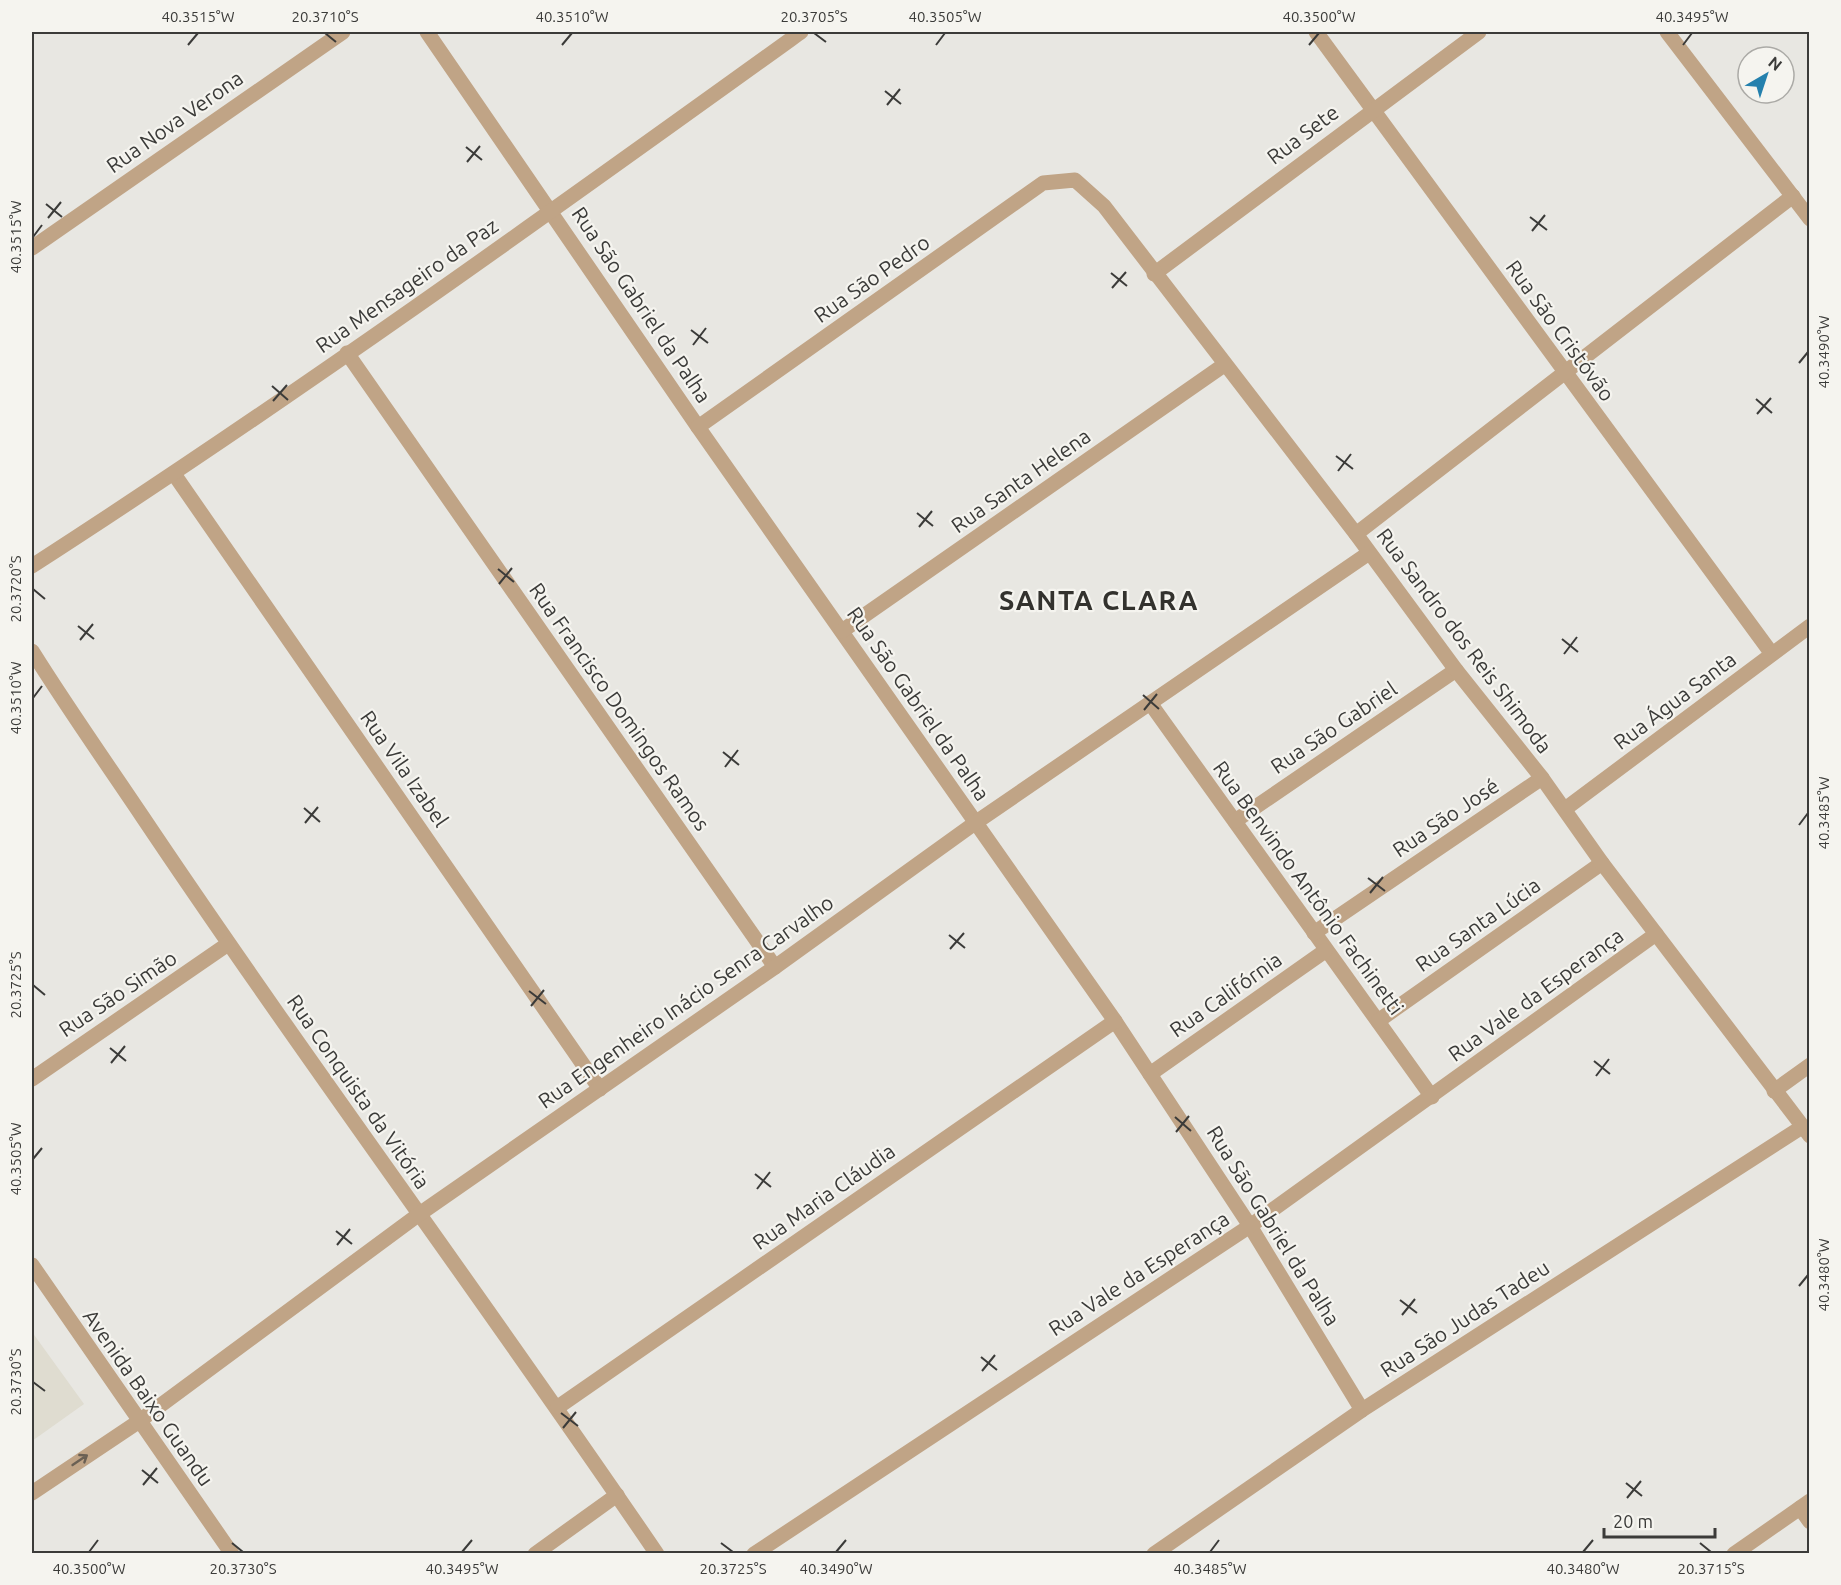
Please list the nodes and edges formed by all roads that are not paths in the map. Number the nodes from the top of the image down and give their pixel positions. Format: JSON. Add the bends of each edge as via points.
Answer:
{"nodes":[{"id":1,"x":343,"y":32,"type":"edge"},
{"id":2,"x":427,"y":32,"type":"edge"},
{"id":3,"x":801,"y":32,"type":"edge"},
{"id":4,"x":1316,"y":32,"type":"edge"},
{"id":5,"x":1479,"y":32,"type":"edge"},
{"id":6,"x":1667,"y":32,"type":"edge"},
{"id":7,"x":1371,"y":110,"type":"junction"},
{"id":8,"x":1075,"y":180,"type":"joint"},
{"id":9,"x":1793,"y":196,"type":"junction"},
{"id":10,"x":552,"y":211,"type":"junction"},
{"id":11,"x":1809,"y":219,"type":"edge"},
{"id":12,"x":32,"y":248,"type":"edge"},
{"id":13,"x":1155,"y":274,"type":"junction"},
{"id":14,"x":347,"y":353,"type":"junction"},
{"id":15,"x":1224,"y":365,"type":"junction"},
{"id":16,"x":1564,"y":373,"type":"junction"},
{"id":17,"x":698,"y":427,"type":"junction"},
{"id":18,"x":174,"y":474,"type":"junction"},
{"id":19,"x":1356,"y":534,"type":"junction"},
{"id":20,"x":1369,"y":553,"type":"junction"},
{"id":21,"x":32,"y":566,"type":"edge"},
{"id":22,"x":1809,"y":626,"type":"edge"},
{"id":23,"x":842,"y":631,"type":"junction"},
{"id":24,"x":1772,"y":654,"type":"junction"},
{"id":25,"x":34,"y":660,"type":"edge"},
{"id":26,"x":1456,"y":670,"type":"junction"},
{"id":27,"x":1150,"y":703,"type":"junction"},
{"id":28,"x":1542,"y":778,"type":"junction"},
{"id":29,"x":1565,"y":809,"type":"junction"},
{"id":30,"x":1235,"y":821,"type":"junction"},
{"id":31,"x":975,"y":823,"type":"junction"},
{"id":32,"x":1602,"y":863,"type":"junction"},
{"id":33,"x":1314,"y":933,"type":"junction"},
{"id":34,"x":1656,"y":934,"type":"junction"},
{"id":35,"x":228,"y":945,"type":"junction"},
{"id":36,"x":1325,"y":951,"type":"junction"},
{"id":37,"x":775,"y":967,"type":"junction"},
{"id":38,"x":1378,"y":1021,"type":"junction"},
{"id":39,"x":1115,"y":1022,"type":"junction"},
{"id":40,"x":1809,"y":1065,"type":"edge"},
{"id":41,"x":1150,"y":1074,"type":"junction"},
{"id":42,"x":32,"y":1079,"type":"edge"},
{"id":43,"x":600,"y":1089,"type":"junction"},
{"id":44,"x":1774,"y":1091,"type":"junction"},
{"id":45,"x":1431,"y":1097,"type":"junction"},
{"id":46,"x":1806,"y":1131,"type":"edge"},
{"id":47,"x":418,"y":1215,"type":"junction"},
{"id":48,"x":1250,"y":1226,"type":"junction"},
{"id":49,"x":32,"y":1265,"type":"edge"},
{"id":50,"x":558,"y":1407,"type":"junction"},
{"id":51,"x":1362,"y":1410,"type":"junction"},
{"id":52,"x":138,"y":1422,"type":"junction"},
{"id":53,"x":32,"y":1493,"type":"edge"},
{"id":54,"x":617,"y":1494,"type":"junction"},
{"id":55,"x":1805,"y":1504,"type":"edge"},
{"id":56,"x":1809,"y":1522,"type":"edge"},
{"id":57,"x":232,"y":1554,"type":"edge"},
{"id":58,"x":535,"y":1554,"type":"edge"},
{"id":59,"x":657,"y":1554,"type":"edge"},
{"id":60,"x":754,"y":1554,"type":"edge"},
{"id":61,"x":1154,"y":1554,"type":"edge"},
{"id":62,"x":1734,"y":1554,"type":"edge"}],
"edges":[{"from":1,"to":12,"type":"street","name":"Rua Nova Verona"},
{"from":2,"to":10,"type":"street","name":"Rua São Gabriel da Palha"},
{"from":3,"to":10,"type":"street","name":"Rua Mensageiro da Paz"},
{"from":4,"to":7,"type":"street","name":"Rua São Cristóvão"},
{"from":5,"to":7,"type":"street","name":"Rua Sete"},
{"from":6,"to":9,"type":"street"},
{"from":7,"to":13,"type":"street","name":"Rua Sete"},
{"from":7,"to":16,"type":"street","name":"Rua São Cristóvão"},
{"from":8,"to":13,"type":"street","name":"Rua Sandro dos Reis Shimoda","via":[[1104,207]]},
{"from":8,"to":17,"type":"street","name":"Rua São Pedro","via":[[1043,183]]},
{"from":9,"to":11,"type":"street"},
{"from":9,"to":16,"type":"street"},
{"from":10,"to":14,"type":"street","name":"Rua Mensageiro da Paz"},
{"from":10,"to":17,"type":"street","name":"Rua São Gabriel da Palha"},
{"from":13,"to":15,"type":"street","name":"Rua Sandro dos Reis Shimoda"},
{"from":14,"to":18,"type":"street","name":"Rua Mensageiro da Paz"},
{"from":14,"to":37,"type":"street","name":"Rua Francisco Domingos Ramos"},
{"from":15,"to":19,"type":"street","name":"Rua Sandro dos Reis Shimoda"},
{"from":15,"to":23,"type":"street","name":"Rua Santa Helena"},
{"from":16,"to":19,"type":"street"},
{"from":16,"to":24,"type":"street","name":"Rua São Cristóvão"},
{"from":17,"to":23,"type":"street","name":"Rua São Gabriel da Palha"},
{"from":18,"to":21,"type":"street","name":"Rua Mensageiro da Paz"},
{"from":18,"to":43,"type":"street","name":"Rua Vila Izabel"},
{"from":19,"to":20,"type":"street","name":"Rua Sandro dos Reis Shimoda"},
{"from":20,"to":26,"type":"street","name":"Rua Sandro dos Reis Shimoda"},
{"from":20,"to":27,"type":"street","name":"Rua Engenheiro Inácio Senra Carvalho"},
{"from":22,"to":24,"type":"street","name":"Rua Água Santa"},
{"from":23,"to":31,"type":"street","name":"Rua São Gabriel da Palha"},
{"from":24,"to":29,"type":"street","name":"Rua Água Santa"},
{"from":25,"to":35,"type":"street","name":"Rua Conquista da Vitória"},
{"from":26,"to":28,"type":"street","name":"Rua Sandro dos Reis Shimoda"},
{"from":26,"to":30,"type":"street","name":"Rua São Gabriel"},
{"from":27,"to":30,"type":"street","name":"Rua Benvindo Antônio Fachinetti"},
{"from":27,"to":31,"type":"street","name":"Rua Engenheiro Inácio Senra Carvalho"},
{"from":28,"to":29,"type":"street","name":"Rua Sandro dos Reis Shimoda"},
{"from":28,"to":33,"type":"street","name":"Rua São José"},
{"from":29,"to":32,"type":"street","name":"Rua Sandro dos Reis Shimoda"},
{"from":30,"to":33,"type":"street","name":"Rua Benvindo Antônio Fachinetti"},
{"from":31,"to":37,"type":"street","name":"Rua Engenheiro Inácio Senra Carvalho"},
{"from":31,"to":39,"type":"street","name":"Rua São Gabriel da Palha"},
{"from":32,"to":34,"type":"street","name":"Rua Sandro dos Reis Shimoda"},
{"from":32,"to":38,"type":"street","name":"Rua Santa Lúcia"},
{"from":33,"to":36,"type":"street","name":"Rua Benvindo Antônio Fachinetti"},
{"from":34,"to":44,"type":"street","name":"Rua Sandro dos Reis Shimoda"},
{"from":34,"to":45,"type":"street","name":"Rua Vale da Esperança"},
{"from":35,"to":42,"type":"street","name":"Rua São Simão"},
{"from":35,"to":47,"type":"street","name":"Rua Conquista da Vitória"},
{"from":36,"to":38,"type":"street","name":"Rua Benvindo Antônio Fachinetti"},
{"from":36,"to":41,"type":"street","name":"Rua Califórnia"},
{"from":37,"to":43,"type":"street","name":"Rua Engenheiro Inácio Senra Carvalho"},
{"from":38,"to":45,"type":"street","name":"Rua Benvindo Antônio Fachinetti"},
{"from":39,"to":41,"type":"street","name":"Rua São Gabriel da Palha"},
{"from":39,"to":50,"type":"street","name":"Rua Maria Cláudia"},
{"from":40,"to":44,"type":"street"},
{"from":41,"to":48,"type":"street","name":"Rua São Gabriel da Palha"},
{"from":43,"to":47,"type":"street","name":"Rua Engenheiro Inácio Senra Carvalho"},
{"from":44,"to":46,"type":"street","name":"Rua Sandro dos Reis Shimoda"},
{"from":45,"to":48,"type":"street","name":"Rua Vale da Esperança"},
{"from":46,"to":51,"type":"street","name":"Rua São Judas Tadeu"},
{"from":47,"to":50,"type":"street","name":"Rua Conquista da Vitória"},
{"from":47,"to":52,"type":"street","name":"Rua Engenheiro Inácio Senra Carvalho"},
{"from":48,"to":51,"type":"street","name":"Rua São Gabriel da Palha"},
{"from":48,"to":60,"type":"street","name":"Rua Vale da Esperança"},
{"from":49,"to":52,"type":"street","name":"Avenida Baixo Guandu"},
{"from":50,"to":54,"type":"street","name":"Rua Conquista da Vitória"},
{"from":51,"to":61,"type":"street","name":"Rua São Judas Tadeu"},
{"from":53,"to":52,"type":"street","name":"Rua Engenheiro Inácio Senra Carvalho","one_way":true},
{"from":52,"to":57,"type":"street","name":"Avenida Baixo Guandu"},
{"from":54,"to":58,"type":"street"},
{"from":54,"to":59,"type":"street","name":"Rua Conquista da Vitória"},
{"from":55,"to":56,"type":"street"},
{"from":55,"to":62,"type":"street"}]}
